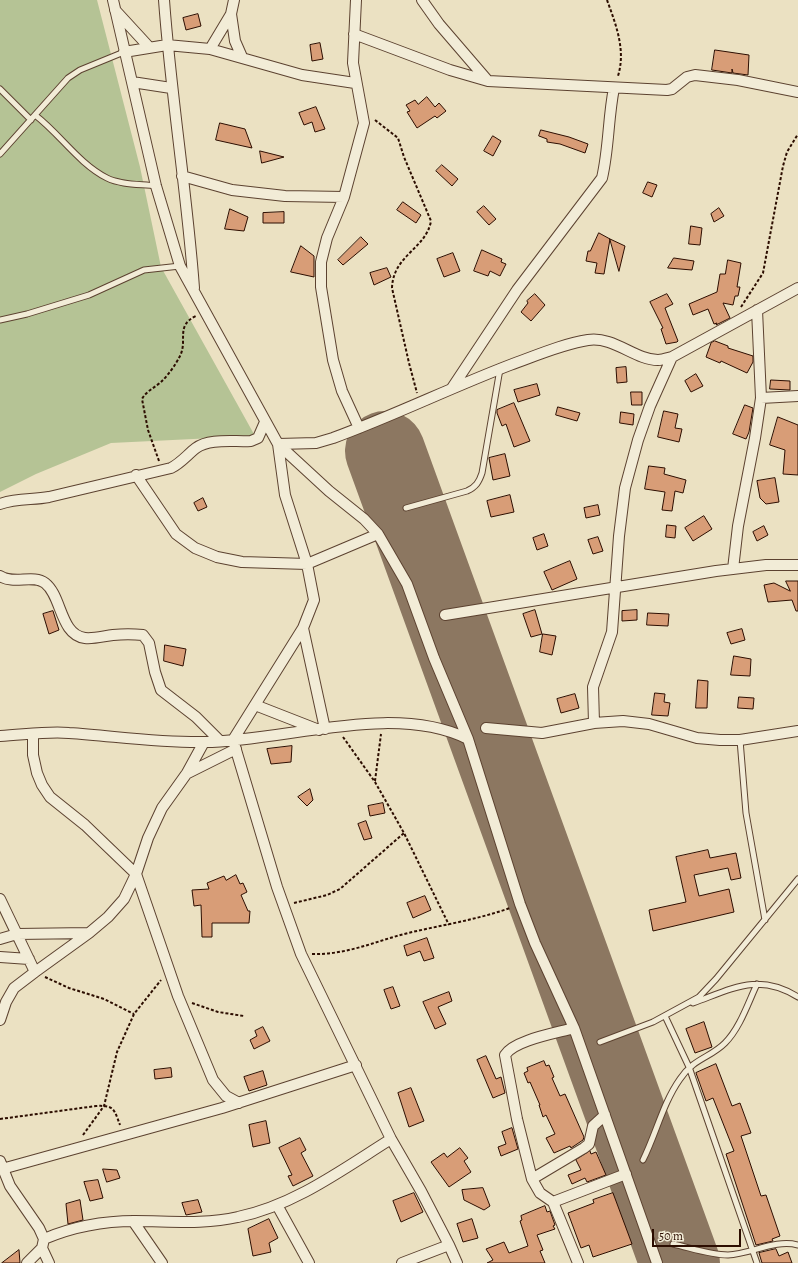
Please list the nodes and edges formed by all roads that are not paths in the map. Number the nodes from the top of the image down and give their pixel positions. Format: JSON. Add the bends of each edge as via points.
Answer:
{"nodes":[{"id":1,"x":164,"y":0,"type":"edge"},
{"id":2,"x":234,"y":0,"type":"edge"},
{"id":3,"x":356,"y":0,"type":"edge"},
{"id":4,"x":422,"y":0,"type":"edge"},
{"id":5,"x":114,"y":5,"type":"edge"},
{"id":6,"x":231,"y":14,"type":"junction"},
{"id":7,"x":354,"y":34,"type":"junction"},
{"id":8,"x":167,"y":45,"type":"junction"},
{"id":9,"x":149,"y":47,"type":"junction"},
{"id":10,"x":210,"y":49,"type":"junction"},
{"id":11,"x":124,"y":52,"type":"junction"},
{"id":12,"x":242,"y":57,"type":"junction"},
{"id":13,"x":488,"y":81,"type":"junction"},
{"id":14,"x":132,"y":82,"type":"junction"},
{"id":15,"x":355,"y":83,"type":"junction"},
{"id":16,"x":171,"y":88,"type":"junction"},
{"id":17,"x":614,"y":88,"type":"junction"},
{"id":18,"x":0,"y":89,"type":"edge"},
{"id":19,"x":798,"y":92,"type":"edge"},
{"id":20,"x":35,"y":115,"type":"junction"},
{"id":21,"x":31,"y":120,"type":"junction"},
{"id":22,"x":0,"y":154,"type":"edge"},
{"id":23,"x":182,"y":176,"type":"junction"},
{"id":24,"x":156,"y":186,"type":"junction"},
{"id":25,"x":344,"y":197,"type":"junction"},
{"id":26,"x":180,"y":266,"type":"junction"},
{"id":27,"x":798,"y":288,"type":"edge"},
{"id":28,"x":195,"y":293,"type":"junction"},
{"id":29,"x":757,"y":310,"type":"junction"},
{"id":30,"x":0,"y":320,"type":"edge"},
{"id":31,"x":672,"y":357,"type":"junction"},
{"id":32,"x":500,"y":369,"type":"junction"},
{"id":33,"x":452,"y":388,"type":"junction"},
{"id":34,"x":798,"y":396,"type":"edge"},
{"id":35,"x":761,"y":398,"type":"junction"},
{"id":36,"x":265,"y":422,"type":"junction"},
{"id":37,"x":359,"y":428,"type":"junction"},
{"id":38,"x":258,"y":438,"type":"junction"},
{"id":39,"x":276,"y":441,"type":"junction"},
{"id":40,"x":136,"y":475,"type":"junction"},
{"id":41,"x":0,"y":504,"type":"edge"},
{"id":42,"x":406,"y":508,"type":"dead end"},
{"id":43,"x":378,"y":534,"type":"junction"},
{"id":44,"x":307,"y":564,"type":"junction"},
{"id":45,"x":798,"y":565,"type":"edge"},
{"id":46,"x":733,"y":569,"type":"junction"},
{"id":47,"x":0,"y":576,"type":"edge"},
{"id":48,"x":616,"y":589,"type":"junction"},
{"id":49,"x":445,"y":616,"type":"dead end"},
{"id":50,"x":303,"y":628,"type":"junction"},
{"id":51,"x":255,"y":705,"type":"junction"},
{"id":52,"x":594,"y":722,"type":"junction"},
{"id":53,"x":486,"y":728,"type":"dead end"},
{"id":54,"x":322,"y":730,"type":"junction"},
{"id":55,"x":798,"y":731,"type":"edge"},
{"id":56,"x":33,"y":734,"type":"junction"},
{"id":57,"x":0,"y":736,"type":"edge"},
{"id":58,"x":468,"y":739,"type":"junction"},
{"id":59,"x":740,"y":740,"type":"junction"},
{"id":60,"x":220,"y":741,"type":"junction"},
{"id":61,"x":204,"y":742,"type":"junction"},
{"id":62,"x":234,"y":745,"type":"junction"},
{"id":63,"x":187,"y":773,"type":"junction"},
{"id":64,"x":136,"y":874,"type":"junction"},
{"id":65,"x":798,"y":879,"type":"edge"},
{"id":66,"x":0,"y":899,"type":"edge"},
{"id":67,"x":765,"y":920,"type":"junction"},
{"id":68,"x":89,"y":933,"type":"junction"},
{"id":69,"x":17,"y":934,"type":"junction"},
{"id":70,"x":0,"y":939,"type":"edge"},
{"id":71,"x":0,"y":957,"type":"edge"},
{"id":72,"x":29,"y":959,"type":"junction"},
{"id":73,"x":35,"y":972,"type":"junction"},
{"id":74,"x":757,"y":984,"type":"junction"},
{"id":75,"x":798,"y":997,"type":"edge"},
{"id":76,"x":684,"y":1006,"type":"junction"},
{"id":77,"x":665,"y":1016,"type":"junction"},
{"id":78,"x":0,"y":1020,"type":"edge"},
{"id":79,"x":574,"y":1028,"type":"junction"},
{"id":80,"x":600,"y":1042,"type":"dead end"},
{"id":81,"x":356,"y":1065,"type":"junction"},
{"id":82,"x":689,"y":1067,"type":"junction"},
{"id":83,"x":239,"y":1103,"type":"junction"},
{"id":84,"x":605,"y":1115,"type":"junction"},
{"id":85,"x":391,"y":1139,"type":"junction"},
{"id":86,"x":643,"y":1160,"type":"dead end"},
{"id":87,"x":1,"y":1165,"type":"edge"},
{"id":88,"x":626,"y":1174,"type":"junction"},
{"id":89,"x":532,"y":1179,"type":"junction"},
{"id":90,"x":553,"y":1202,"type":"junction"},
{"id":91,"x":277,"y":1205,"type":"junction"},
{"id":92,"x":133,"y":1221,"type":"junction"},
{"id":93,"x":43,"y":1243,"type":"junction"},
{"id":94,"x":449,"y":1244,"type":"junction"},
{"id":95,"x":673,"y":1244,"type":"dead end"},
{"id":96,"x":798,"y":1245,"type":"edge"},
{"id":97,"x":753,"y":1250,"type":"junction"},
{"id":98,"x":576,"y":1262,"type":"edge"},
{"id":99,"x":28,"y":1263,"type":"edge"},
{"id":100,"x":49,"y":1263,"type":"edge"},
{"id":101,"x":162,"y":1263,"type":"edge"},
{"id":102,"x":308,"y":1263,"type":"edge"},
{"id":103,"x":402,"y":1263,"type":"edge"},
{"id":104,"x":457,"y":1263,"type":"edge"},
{"id":105,"x":657,"y":1263,"type":"edge"},
{"id":106,"x":757,"y":1263,"type":"edge"}],
"edges":[{"from":1,"to":8,"type":"street"},
{"from":2,"to":6,"type":"street"},
{"from":3,"to":7,"type":"street"},
{"from":4,"to":13,"type":"street"},
{"from":5,"to":9,"type":"street"},
{"from":5,"to":11,"type":"street"},
{"from":6,"to":10,"type":"street"},
{"from":6,"to":12,"type":"street","via":[[233,36]]},
{"from":7,"to":13,"type":"street","via":[[450,70]]},
{"from":7,"to":15,"type":"street"},
{"from":8,"to":9,"type":"street"},
{"from":8,"to":10,"type":"street"},
{"from":8,"to":16,"type":"street"},
{"from":9,"to":11,"type":"street"},
{"from":10,"to":12,"type":"street"},
{"from":11,"to":14,"type":"street"},
{"from":11,"to":20,"type":"lane","via":[[80,70],[68,78]]},
{"from":12,"to":15,"type":"street","via":[[302,75]]},
{"from":13,"to":17,"type":"street"},
{"from":14,"to":16,"type":"street"},
{"from":14,"to":24,"type":"street"},
{"from":15,"to":25,"type":"street","via":[[364,123]]},
{"from":16,"to":23,"type":"street"},
{"from":17,"to":19,"type":"street","via":[[667,90],[687,77],[695,75],[738,80]]},
{"from":17,"to":33,"type":"street","via":[[602,178],[517,290]]},
{"from":18,"to":21,"type":"lane"},
{"from":20,"to":21,"type":"lane"},
{"from":20,"to":24,"type":"lane","via":[[81,159],[107,178],[119,182]]},
{"from":21,"to":22,"type":"lane"},
{"from":23,"to":25,"type":"street","via":[[232,190],[284,196]]},
{"from":23,"to":28,"type":"street"},
{"from":24,"to":26,"type":"street"},
{"from":25,"to":37,"type":"street","via":[[325,244],[321,262],[321,287],[333,360],[342,391]]},
{"from":26,"to":28,"type":"street"},
{"from":26,"to":30,"type":"lane","via":[[144,270],[89,295]]},
{"from":27,"to":29,"type":"street"},
{"from":28,"to":36,"type":"street"},
{"from":29,"to":31,"type":"street"},
{"from":29,"to":35,"type":"street"},
{"from":31,"to":32,"type":"street","via":[[657,360],[609,342],[590,340],[546,352]]},
{"from":31,"to":48,"type":"street","via":[[650,406],[625,488]]},
{"from":32,"to":33,"type":"street"},
{"from":32,"to":42,"type":"lane","via":[[479,482],[467,491]]},
{"from":33,"to":37,"type":"street"},
{"from":34,"to":35,"type":"street"},
{"from":35,"to":46,"type":"street","via":[[738,526]]},
{"from":36,"to":38,"type":"street"},
{"from":36,"to":39,"type":"street"},
{"from":37,"to":39,"type":"street","via":[[316,443]]},
{"from":38,"to":39,"type":"street"},
{"from":38,"to":40,"type":"street","via":[[251,441],[205,444],[196,448],[180,463],[163,470]]},
{"from":39,"to":43,"type":"street"},
{"from":39,"to":44,"type":"street","via":[[285,495]]},
{"from":40,"to":41,"type":"street","via":[[36,500]]},
{"from":40,"to":44,"type":"street","via":[[176,534],[195,548],[217,557],[242,562]]},
{"from":43,"to":44,"type":"street"},
{"from":43,"to":58,"type":"street","via":[[406,584]]},
{"from":44,"to":50,"type":"street","via":[[314,600]]},
{"from":45,"to":46,"type":"street"},
{"from":46,"to":48,"type":"street"},
{"from":47,"to":60,"type":"street","via":[[16,581],[37,579],[44,582],[67,624],[81,637],[143,635],[149,643],[161,690],[191,712]]},
{"from":48,"to":49,"type":"street"},
{"from":48,"to":52,"type":"street","via":[[612,632],[593,687]]},
{"from":50,"to":51,"type":"street"},
{"from":50,"to":54,"type":"street"},
{"from":51,"to":54,"type":"street"},
{"from":51,"to":62,"type":"street"},
{"from":52,"to":53,"type":"street","via":[[542,733]]},
{"from":52,"to":59,"type":"street","via":[[622,721],[697,738]]},
{"from":54,"to":58,"type":"street","via":[[383,722],[440,728]]},
{"from":54,"to":62,"type":"street"},
{"from":55,"to":59,"type":"street"},
{"from":56,"to":57,"type":"street"},
{"from":56,"to":61,"type":"street","via":[[67,733]]},
{"from":56,"to":64,"type":"street","via":[[33,755],[37,773],[50,797],[85,825]]},
{"from":58,"to":79,"type":"street","via":[[520,904]]},
{"from":59,"to":67,"type":"lane","via":[[746,813]]},
{"from":60,"to":61,"type":"street"},
{"from":60,"to":62,"type":"street"},
{"from":61,"to":63,"type":"street"},
{"from":62,"to":63,"type":"street"},
{"from":62,"to":81,"type":"street","via":[[256,823],[301,954]]},
{"from":63,"to":64,"type":"street","via":[[162,808],[148,838]]},
{"from":64,"to":68,"type":"street","via":[[124,899]]},
{"from":64,"to":83,"type":"street","via":[[178,996],[213,1080],[226,1096]]},
{"from":65,"to":67,"type":"lane"},
{"from":66,"to":69,"type":"street"},
{"from":67,"to":76,"type":"lane","via":[[716,980],[699,997]]},
{"from":68,"to":69,"type":"street"},
{"from":68,"to":73,"type":"street"},
{"from":69,"to":70,"type":"street"},
{"from":69,"to":72,"type":"street"},
{"from":71,"to":72,"type":"street"},
{"from":72,"to":73,"type":"street"},
{"from":73,"to":78,"type":"street","via":[[14,988]]},
{"from":74,"to":75,"type":"lane","via":[[770,984]]},
{"from":74,"to":76,"type":"lane","via":[[741,986]]},
{"from":74,"to":82,"type":"lane","via":[[734,1032],[725,1044]]},
{"from":76,"to":77,"type":"lane"},
{"from":77,"to":80,"type":"lane"},
{"from":77,"to":82,"type":"lane"},
{"from":79,"to":84,"type":"street"},
{"from":79,"to":89,"type":"street","via":[[518,1045],[508,1050],[505,1055],[517,1120]]},
{"from":81,"to":83,"type":"street"},
{"from":81,"to":85,"type":"street"},
{"from":82,"to":86,"type":"lane","via":[[670,1098]]},
{"from":82,"to":97,"type":"lane"},
{"from":83,"to":87,"type":"street","via":[[123,1136]]},
{"from":84,"to":88,"type":"street"},
{"from":84,"to":89,"type":"street","via":[[593,1126],[589,1144]]},
{"from":85,"to":91,"type":"street","via":[[326,1180]]},
{"from":85,"to":94,"type":"street"},
{"from":87,"to":93,"type":"street","via":[[10,1186],[39,1228]]},
{"from":88,"to":90,"type":"street"},
{"from":88,"to":105,"type":"street"},
{"from":89,"to":90,"type":"street","via":[[540,1193]]},
{"from":90,"to":98,"type":"street"},
{"from":91,"to":92,"type":"street","via":[[238,1217],[210,1221]]},
{"from":91,"to":102,"type":"street"},
{"from":92,"to":93,"type":"street","via":[[58,1233]]},
{"from":92,"to":101,"type":"street"},
{"from":93,"to":99,"type":"street"},
{"from":93,"to":100,"type":"street"},
{"from":94,"to":103,"type":"street"},
{"from":94,"to":104,"type":"street"},
{"from":95,"to":97,"type":"lane","via":[[718,1254]]},
{"from":96,"to":97,"type":"lane","via":[[777,1244]]},
{"from":97,"to":106,"type":"lane"}]}
